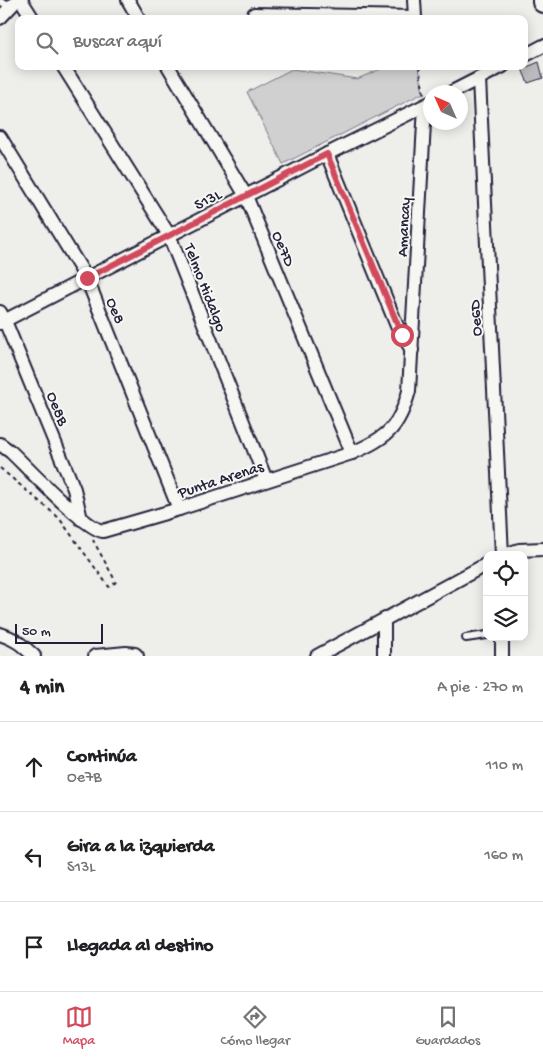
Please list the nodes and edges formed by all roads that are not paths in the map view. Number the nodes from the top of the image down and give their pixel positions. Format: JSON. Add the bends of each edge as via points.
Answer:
{"nodes":[{"id":1,"x":128,"y":0,"type":"edge"},
{"id":2,"x":414,"y":0,"type":"edge"},
{"id":3,"x":12,"y":2,"type":"edge"},
{"id":4,"x":254,"y":14,"type":"dead end"},
{"id":5,"x":27,"y":15,"type":"edge"},
{"id":6,"x":137,"y":15,"type":"edge"},
{"id":7,"x":308,"y":15,"type":"edge"},
{"id":8,"x":415,"y":15,"type":"edge"},
{"id":9,"x":0,"y":18,"type":"edge"},
{"id":10,"x":543,"y":46,"type":"edge"},
{"id":11,"x":528,"y":54,"type":"edge"},
{"id":12,"x":65,"y":70,"type":"edge"},
{"id":13,"x":170,"y":70,"type":"edge"},
{"id":14,"x":496,"y":70,"type":"edge"},
{"id":15,"x":479,"y":79,"type":"junction"},
{"id":16,"x":467,"y":85,"type":"edge"},
{"id":17,"x":423,"y":107,"type":"edge"},
{"id":18,"x":426,"y":130,"type":"edge"},
{"id":19,"x":0,"y":137,"type":"edge"},
{"id":20,"x":327,"y":154,"type":"junction"},
{"id":21,"x":246,"y":196,"type":"junction"},
{"id":22,"x":169,"y":235,"type":"junction"},
{"id":23,"x":87,"y":278,"type":"junction"},
{"id":24,"x":2,"y":319,"type":"edge"},
{"id":25,"x":412,"y":350,"type":"junction"},
{"id":26,"x":0,"y":444,"type":"edge"},
{"id":27,"x":352,"y":453,"type":"junction"},
{"id":28,"x":266,"y":480,"type":"junction"},
{"id":29,"x":178,"y":509,"type":"junction"},
{"id":30,"x":81,"y":519,"type":"junction"},
{"id":31,"x":543,"y":549,"type":"edge"},
{"id":32,"x":503,"y":551,"type":"edge"},
{"id":33,"x":516,"y":551,"type":"edge"},
{"id":34,"x":483,"y":566,"type":"edge"},
{"id":35,"x":384,"y":620,"type":"junction"},
{"id":36,"x":0,"y":634,"type":"edge"},
{"id":37,"x":483,"y":636,"type":"edge"},
{"id":38,"x":466,"y":638,"type":"dead end"},
{"id":39,"x":502,"y":641,"type":"edge"},
{"id":40,"x":34,"y":656,"type":"edge"},
{"id":41,"x":95,"y":656,"type":"edge"},
{"id":42,"x":137,"y":656,"type":"edge"},
{"id":43,"x":317,"y":656,"type":"edge"},
{"id":44,"x":384,"y":656,"type":"edge"},
{"id":45,"x":502,"y":656,"type":"edge"}],
"edges":[{"from":1,"to":6,"type":"street"},
{"from":2,"to":8,"type":"street"},
{"from":3,"to":5,"type":"street"},
{"from":3,"to":9,"type":"street"},
{"from":4,"to":7,"type":"street"},
{"from":10,"to":11,"type":"street"},
{"from":12,"to":22,"type":"street","name":"Telmo Hidalgo"},
{"from":13,"to":21,"type":"street","name":"Oe7D"},
{"from":14,"to":15,"type":"street"},
{"from":15,"to":16,"type":"street"},
{"from":15,"to":32,"type":"street","name":"Oe6D"},
{"from":17,"to":20,"type":"street","name":"S13L"},
{"from":18,"to":25,"type":"street","name":"Amancay"},
{"from":19,"to":23,"type":"street","name":"Oe8"},
{"from":20,"to":21,"type":"street","name":"S13L"},
{"from":20,"to":25,"type":"street","via":[[397,326]]},
{"from":21,"to":22,"type":"street","name":"S13L"},
{"from":21,"to":27,"type":"street","name":"Oe7D"},
{"from":22,"to":23,"type":"street","name":"S13L"},
{"from":22,"to":28,"type":"street","name":"Telmo Hidalgo"},
{"from":23,"to":24,"type":"street","name":"S13L"},
{"from":23,"to":29,"type":"street","name":"Oe8"},
{"from":24,"to":30,"type":"street","name":"Oe8B","via":[[74,489]]},
{"from":25,"to":27,"type":"street","name":"Punta Arenas","via":[[404,412],[390,432]]},
{"from":26,"to":30,"type":"street","name":"Punta Arenas"},
{"from":27,"to":28,"type":"street","name":"Punta Arenas"},
{"from":28,"to":29,"type":"street","name":"Punta Arenas"},
{"from":29,"to":30,"type":"street","name":"Punta Arenas","via":[[102,531]]},
{"from":31,"to":33,"type":"street"},
{"from":34,"to":35,"type":"street"},
{"from":35,"to":43,"type":"street"},
{"from":35,"to":44,"type":"street"},
{"from":36,"to":40,"type":"street","via":[[16,640]]},
{"from":37,"to":38,"type":"lane"},
{"from":39,"to":45,"type":"street"},
{"from":41,"to":42,"type":"street","via":[[126,653]]}]}
